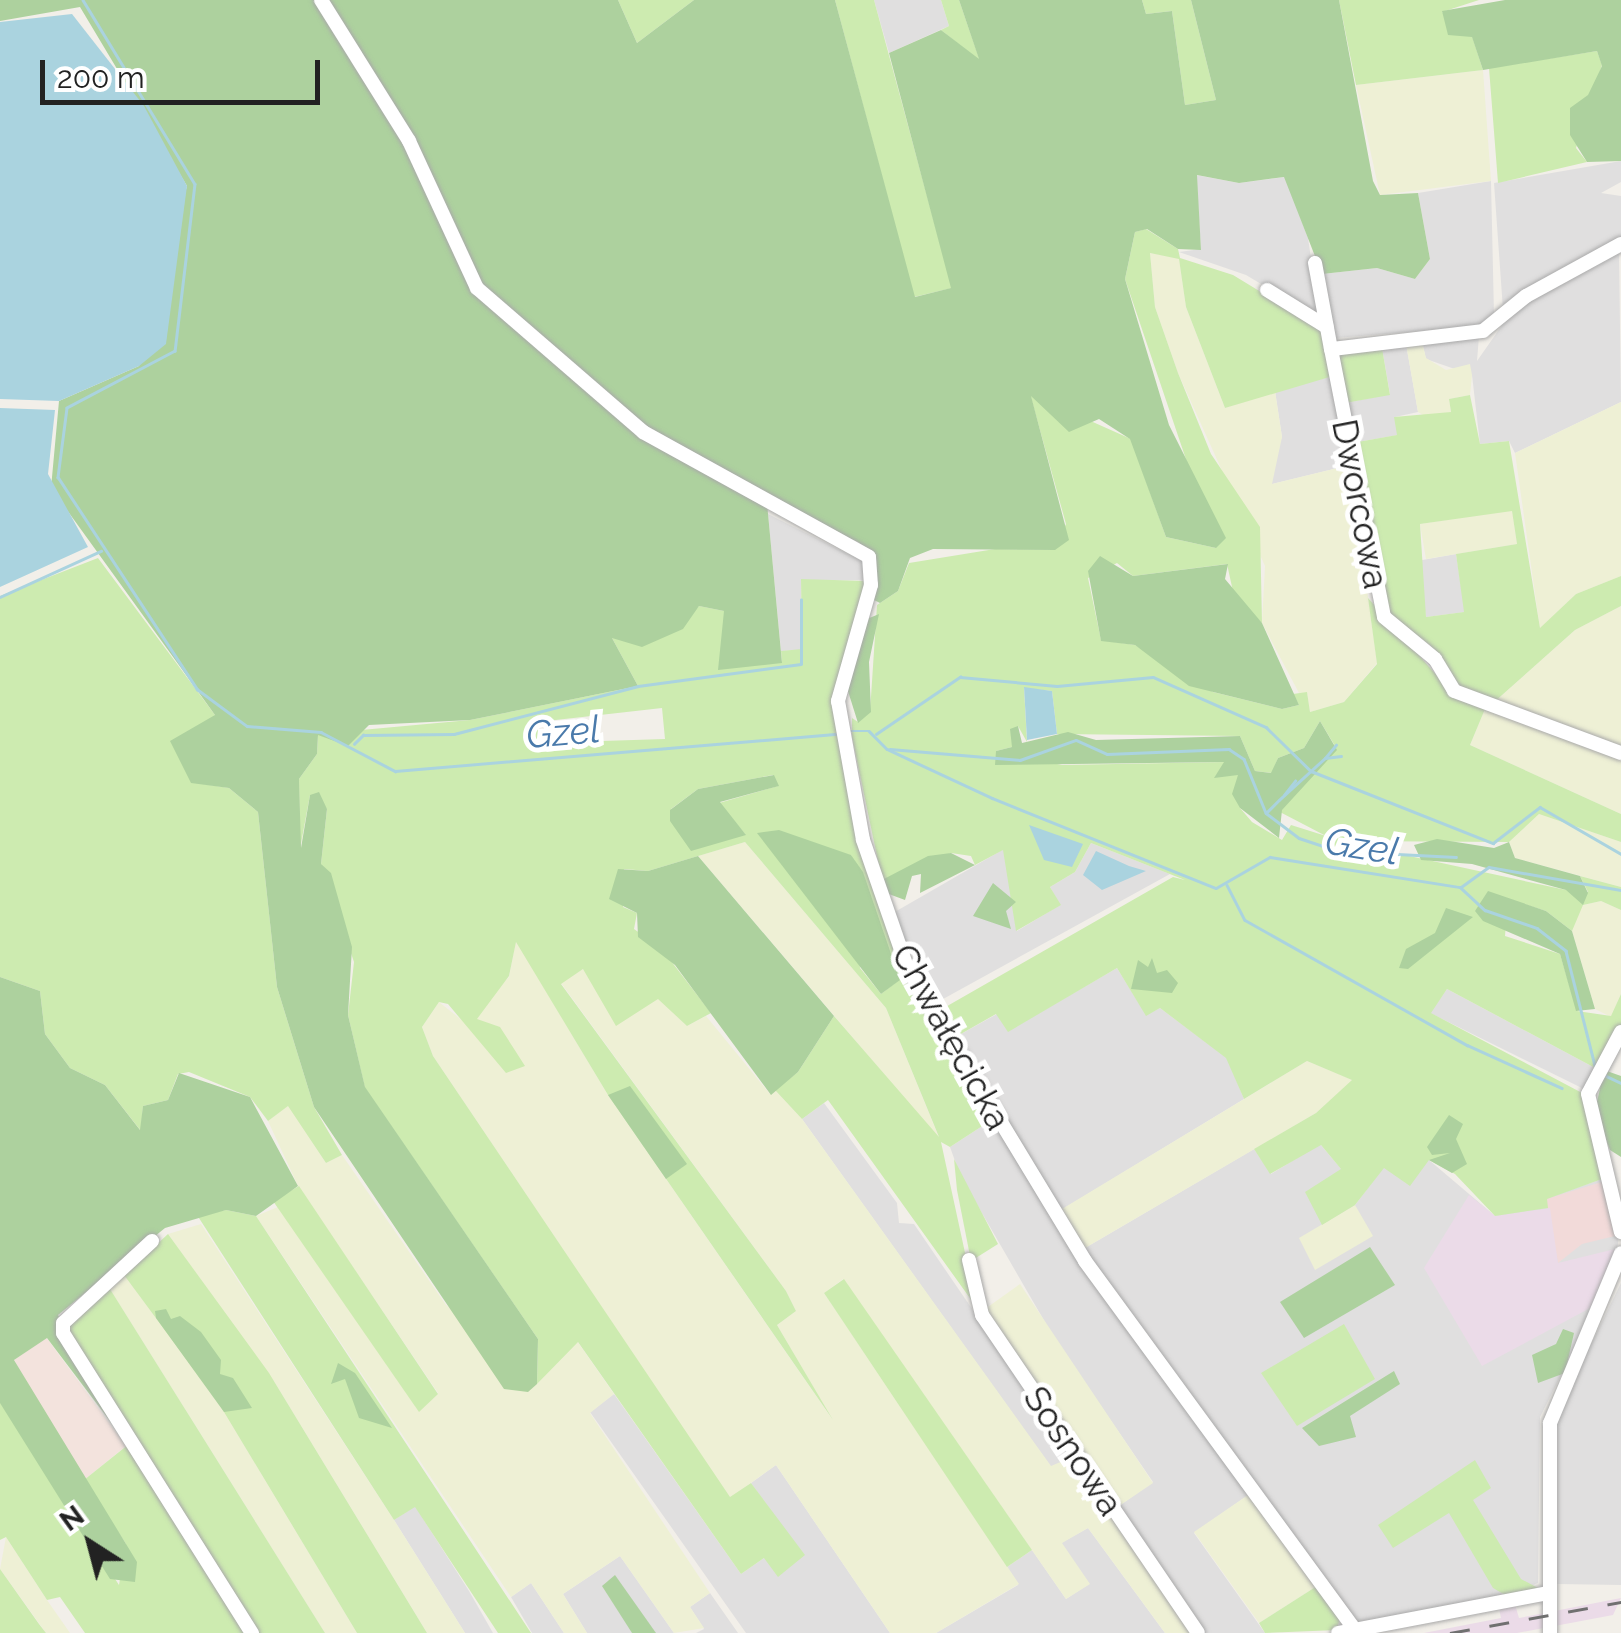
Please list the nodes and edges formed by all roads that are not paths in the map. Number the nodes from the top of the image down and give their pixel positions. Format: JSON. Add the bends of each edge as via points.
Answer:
{"nodes":[{"id":1,"x":321,"y":0,"type":"edge"},
{"id":2,"x":1621,"y":244,"type":"edge"},
{"id":3,"x":1316,"y":263,"type":"dead end"},
{"id":4,"x":1267,"y":290,"type":"dead end"},
{"id":5,"x":1326,"y":327,"type":"junction"},
{"id":6,"x":1331,"y":348,"type":"junction"},
{"id":7,"x":1621,"y":753,"type":"edge"},
{"id":8,"x":1621,"y":1032,"type":"edge"},
{"id":9,"x":1621,"y":1232,"type":"edge"},
{"id":10,"x":152,"y":1241,"type":"dead end"},
{"id":11,"x":1621,"y":1253,"type":"edge"},
{"id":12,"x":969,"y":1260,"type":"dead end"},
{"id":13,"x":1547,"y":1593,"type":"junction"},
{"id":14,"x":1354,"y":1628,"type":"junction"},
{"id":15,"x":252,"y":1633,"type":"edge"},
{"id":16,"x":1198,"y":1633,"type":"edge"},
{"id":17,"x":1338,"y":1633,"type":"edge"},
{"id":18,"x":1550,"y":1633,"type":"edge"}],
"edges":[{"from":1,"to":14,"type":"street","name":"Chwałęcicka","via":[[408,141],[477,288],[643,432],[741,492],[866,552],[872,582],[839,686],[844,731],[868,859],[934,1020],[1094,1276]]},
{"from":2,"to":6,"type":"street","via":[[1526,296],[1484,331]]},
{"from":3,"to":5,"type":"street","name":"Dworcowa"},
{"from":4,"to":5,"type":"street"},
{"from":5,"to":6,"type":"street","name":"Dworcowa"},
{"from":6,"to":7,"type":"street","name":"Dworcowa","via":[[1384,617],[1435,659],[1454,691]]},
{"from":8,"to":9,"type":"street","via":[[1588,1094]]},
{"from":10,"to":15,"type":"street","via":[[63,1323]]},
{"from":11,"to":13,"type":"street","via":[[1550,1423]]},
{"from":12,"to":16,"type":"street","name":"Sosnowa","via":[[982,1315]]},
{"from":13,"to":14,"type":"street"},
{"from":13,"to":18,"type":"street"},
{"from":14,"to":17,"type":"street"}]}
